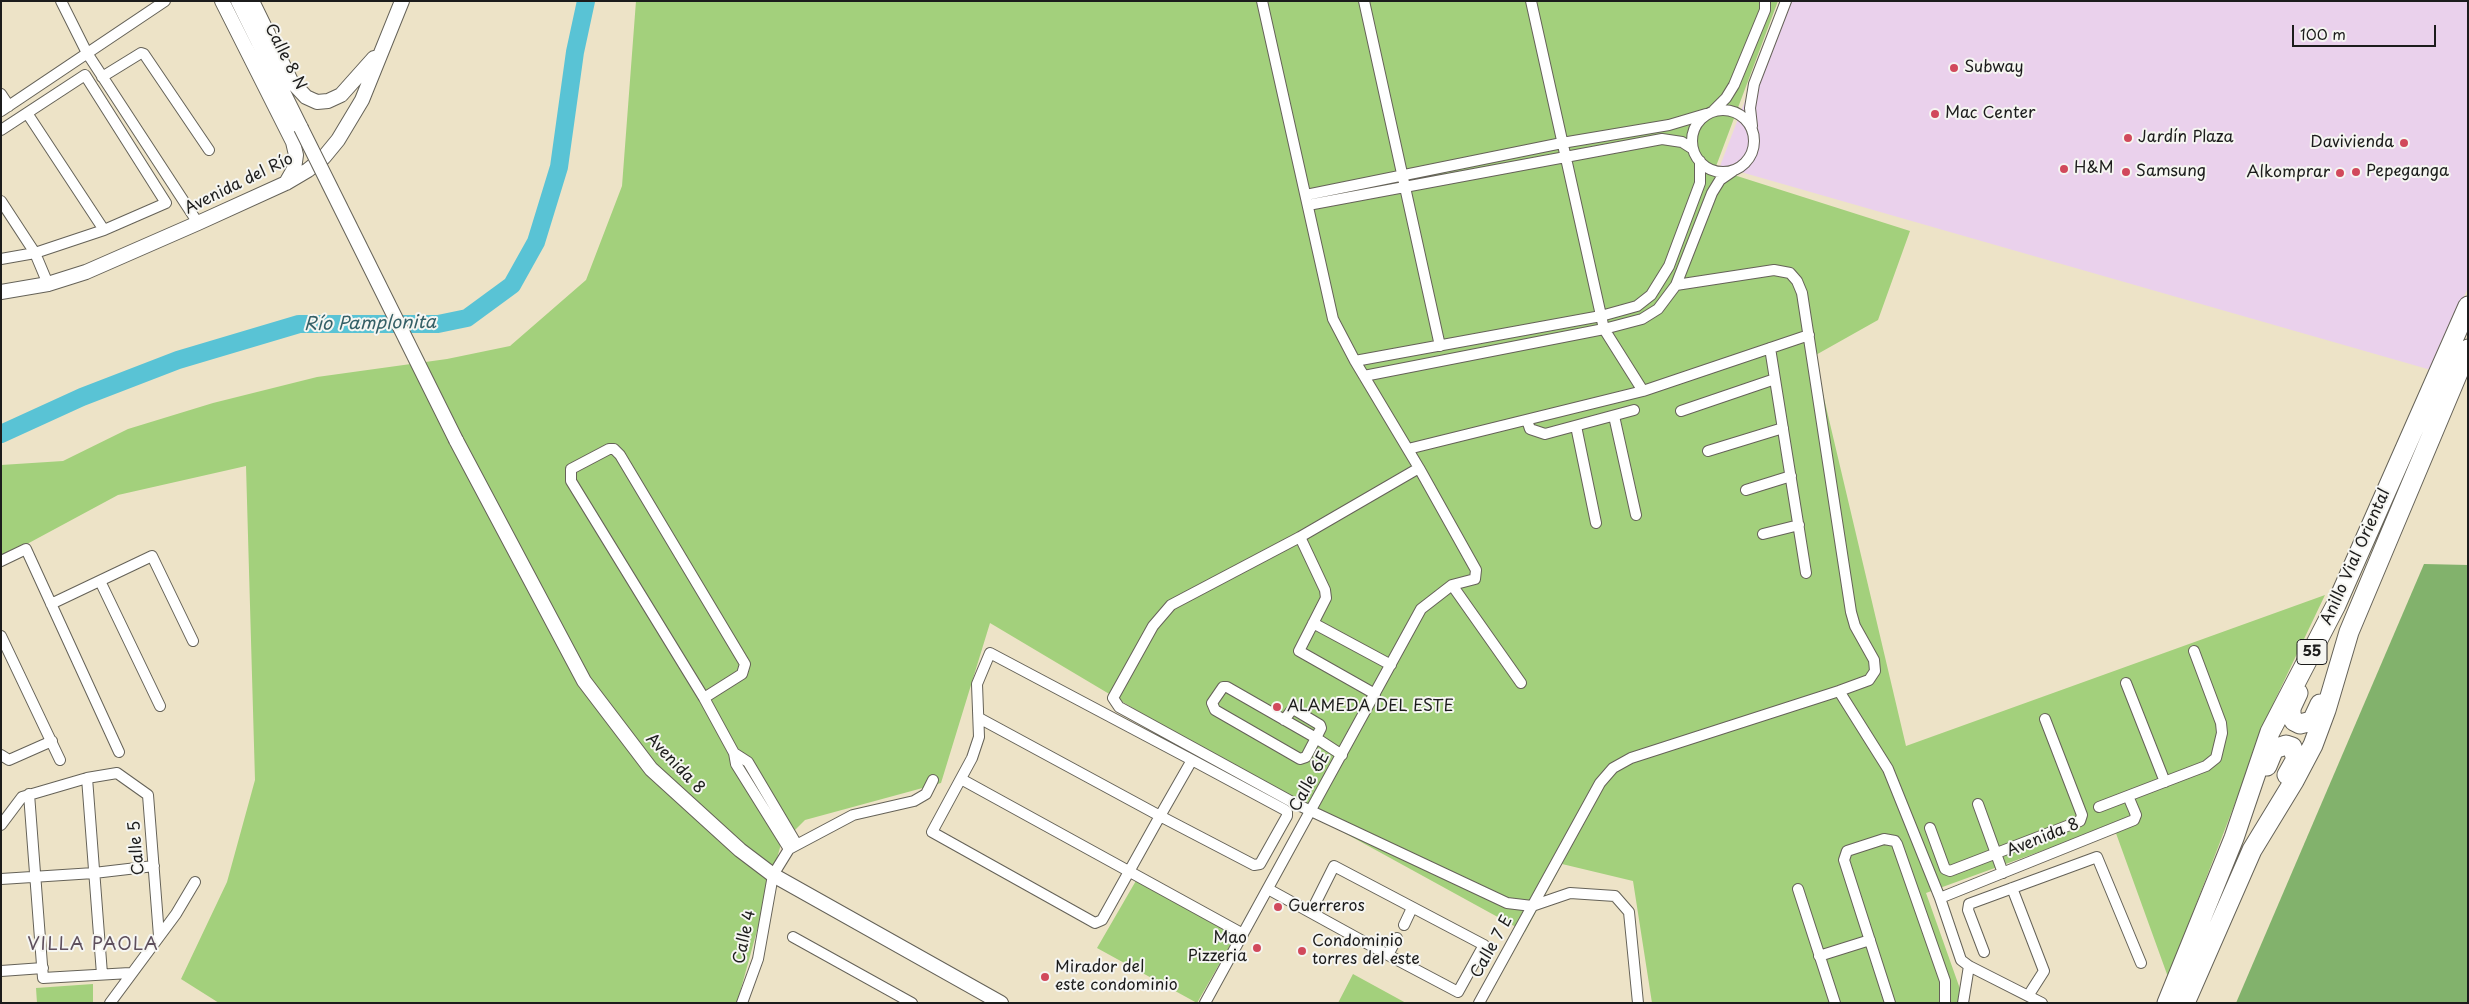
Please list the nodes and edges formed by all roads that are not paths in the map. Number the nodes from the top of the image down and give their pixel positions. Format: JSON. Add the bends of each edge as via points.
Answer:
{"nodes":[{"id":1,"x":62,"y":1,"type":"edge"},
{"id":2,"x":165,"y":1,"type":"edge"},
{"id":3,"x":222,"y":1,"type":"edge"},
{"id":4,"x":238,"y":1,"type":"edge"},
{"id":5,"x":252,"y":1,"type":"edge"},
{"id":6,"x":402,"y":1,"type":"edge"},
{"id":7,"x":1262,"y":1,"type":"edge"},
{"id":8,"x":1364,"y":1,"type":"edge"},
{"id":9,"x":1531,"y":1,"type":"edge"},
{"id":10,"x":1765,"y":1,"type":"edge"},
{"id":11,"x":1786,"y":1,"type":"edge"},
{"id":12,"x":383,"y":48,"type":"junction"},
{"id":13,"x":87,"y":54,"type":"junction"},
{"id":14,"x":102,"y":78,"type":"junction"},
{"id":15,"x":1,"y":94,"type":"edge"},
{"id":16,"x":5,"y":108,"type":"edge"},
{"id":17,"x":1710,"y":112,"type":"junction"},
{"id":18,"x":27,"y":114,"type":"junction"},
{"id":19,"x":1752,"y":127,"type":"junction"},
{"id":20,"x":1,"y":130,"type":"edge"},
{"id":21,"x":1562,"y":143,"type":"junction"},
{"id":22,"x":1693,"y":149,"type":"junction"},
{"id":23,"x":209,"y":150,"type":"dead end"},
{"id":24,"x":1565,"y":157,"type":"junction"},
{"id":25,"x":1700,"y":161,"type":"junction"},
{"id":26,"x":1732,"y":171,"type":"junction"},
{"id":27,"x":1402,"y":175,"type":"junction"},
{"id":28,"x":286,"y":183,"type":"junction"},
{"id":29,"x":1404,"y":187,"type":"junction"},
{"id":30,"x":1307,"y":200,"type":"junction"},
{"id":31,"x":1,"y":201,"type":"edge"},
{"id":32,"x":198,"y":223,"type":"junction"},
{"id":33,"x":104,"y":230,"type":"junction"},
{"id":34,"x":34,"y":253,"type":"junction"},
{"id":35,"x":1,"y":259,"type":"edge"},
{"id":36,"x":1686,"y":264,"type":"junction"},
{"id":37,"x":1705,"y":281,"type":"junction"},
{"id":38,"x":48,"y":284,"type":"junction"},
{"id":39,"x":1676,"y":286,"type":"junction"},
{"id":40,"x":1,"y":292,"type":"edge"},
{"id":41,"x":2468,"y":306,"type":"edge"},
{"id":42,"x":1601,"y":316,"type":"junction"},
{"id":43,"x":1604,"y":329,"type":"junction"},
{"id":44,"x":1809,"y":335,"type":"junction"},
{"id":45,"x":1440,"y":346,"type":"junction"},
{"id":46,"x":1770,"y":348,"type":"junction"},
{"id":47,"x":2468,"y":349,"type":"edge"},
{"id":48,"x":1355,"y":360,"type":"junction"},
{"id":49,"x":1364,"y":376,"type":"junction"},
{"id":50,"x":1775,"y":379,"type":"junction"},
{"id":51,"x":1643,"y":391,"type":"junction"},
{"id":52,"x":1634,"y":410,"type":"dead end"},
{"id":53,"x":1681,"y":411,"type":"dead end"},
{"id":54,"x":1614,"y":416,"type":"junction"},
{"id":55,"x":1526,"y":420,"type":"junction"},
{"id":56,"x":1576,"y":426,"type":"junction"},
{"id":57,"x":1783,"y":428,"type":"junction"},
{"id":58,"x":456,"y":440,"type":"joint"},
{"id":59,"x":1408,"y":449,"type":"junction"},
{"id":60,"x":1708,"y":451,"type":"dead end"},
{"id":61,"x":1419,"y":468,"type":"junction"},
{"id":62,"x":1791,"y":476,"type":"junction"},
{"id":63,"x":1746,"y":490,"type":"dead end"},
{"id":64,"x":1636,"y":515,"type":"dead end"},
{"id":65,"x":1596,"y":523,"type":"dead end"},
{"id":66,"x":1799,"y":525,"type":"junction"},
{"id":67,"x":1763,"y":534,"type":"dead end"},
{"id":68,"x":1300,"y":537,"type":"junction"},
{"id":69,"x":1,"y":561,"type":"edge"},
{"id":70,"x":1806,"y":573,"type":"dead end"},
{"id":71,"x":100,"y":581,"type":"junction"},
{"id":72,"x":1452,"y":585,"type":"junction"},
{"id":73,"x":51,"y":604,"type":"junction"},
{"id":74,"x":1313,"y":623,"type":"junction"},
{"id":75,"x":1,"y":636,"type":"edge"},
{"id":76,"x":193,"y":641,"type":"dead end"},
{"id":77,"x":2194,"y":652,"type":"dead end"},
{"id":78,"x":1391,"y":664,"type":"junction"},
{"id":79,"x":2297,"y":678,"type":"junction"},
{"id":80,"x":1521,"y":683,"type":"dead end"},
{"id":81,"x":2126,"y":683,"type":"dead end"},
{"id":82,"x":1839,"y":691,"type":"junction"},
{"id":83,"x":1375,"y":694,"type":"junction"},
{"id":84,"x":704,"y":698,"type":"junction"},
{"id":85,"x":2329,"y":701,"type":"junction"},
{"id":86,"x":160,"y":706,"type":"dead end"},
{"id":87,"x":979,"y":718,"type":"junction"},
{"id":88,"x":2045,"y":720,"type":"dead end"},
{"id":89,"x":1316,"y":738,"type":"junction"},
{"id":90,"x":52,"y":742,"type":"junction"},
{"id":91,"x":119,"y":752,"type":"dead end"},
{"id":92,"x":1,"y":755,"type":"edge"},
{"id":93,"x":1342,"y":755,"type":"junction"},
{"id":94,"x":60,"y":760,"type":"dead end"},
{"id":95,"x":1192,"y":760,"type":"junction"},
{"id":96,"x":2258,"y":768,"type":"junction"},
{"id":97,"x":87,"y":778,"type":"junction"},
{"id":98,"x":961,"y":779,"type":"junction"},
{"id":99,"x":933,"y":780,"type":"dead end"},
{"id":100,"x":2165,"y":782,"type":"junction"},
{"id":101,"x":2287,"y":793,"type":"junction"},
{"id":102,"x":29,"y":794,"type":"junction"},
{"id":103,"x":2128,"y":796,"type":"junction"},
{"id":104,"x":1978,"y":804,"type":"dead end"},
{"id":105,"x":2099,"y":807,"type":"dead end"},
{"id":106,"x":1311,"y":812,"type":"junction"},
{"id":107,"x":1160,"y":816,"type":"junction"},
{"id":108,"x":1,"y":825,"type":"edge"},
{"id":109,"x":1930,"y":828,"type":"dead end"},
{"id":110,"x":792,"y":846,"type":"junction"},
{"id":111,"x":1995,"y":853,"type":"junction"},
{"id":112,"x":154,"y":866,"type":"junction"},
{"id":113,"x":1129,"y":871,"type":"junction"},
{"id":114,"x":94,"y":873,"type":"junction"},
{"id":115,"x":2003,"y":873,"type":"junction"},
{"id":116,"x":773,"y":875,"type":"junction"},
{"id":117,"x":37,"y":876,"type":"junction"},
{"id":118,"x":1,"y":879,"type":"edge"},
{"id":119,"x":195,"y":882,"type":"dead end"},
{"id":120,"x":2012,"y":888,"type":"junction"},
{"id":121,"x":1268,"y":889,"type":"junction"},
{"id":122,"x":1798,"y":889,"type":"dead end"},
{"id":123,"x":1940,"y":898,"type":"junction"},
{"id":124,"x":1532,"y":906,"type":"junction"},
{"id":125,"x":1412,"y":908,"type":"junction"},
{"id":126,"x":1311,"y":912,"type":"junction"},
{"id":127,"x":1404,"y":925,"type":"dead end"},
{"id":128,"x":1243,"y":934,"type":"junction"},
{"id":129,"x":159,"y":936,"type":"junction"},
{"id":130,"x":793,"y":937,"type":"dead end"},
{"id":131,"x":1397,"y":938,"type":"dead end"},
{"id":132,"x":1870,"y":940,"type":"junction"},
{"id":133,"x":1984,"y":952,"type":"dead end"},
{"id":134,"x":1388,"y":955,"type":"junction"},
{"id":135,"x":1820,"y":956,"type":"junction"},
{"id":136,"x":2141,"y":963,"type":"dead end"},
{"id":137,"x":1969,"y":966,"type":"junction"},
{"id":138,"x":43,"y":968,"type":"junction"},
{"id":139,"x":1,"y":971,"type":"edge"},
{"id":140,"x":130,"y":973,"type":"junction"},
{"id":141,"x":102,"y":974,"type":"junction"},
{"id":142,"x":2028,"y":996,"type":"junction"},
{"id":143,"x":992,"y":1001,"type":"edge"},
{"id":144,"x":110,"y":1003,"type":"edge"},
{"id":145,"x":742,"y":1003,"type":"edge"},
{"id":146,"x":912,"y":1003,"type":"edge"},
{"id":147,"x":1205,"y":1003,"type":"edge"},
{"id":148,"x":1479,"y":1003,"type":"edge"},
{"id":149,"x":1638,"y":1003,"type":"edge"},
{"id":150,"x":1834,"y":1003,"type":"edge"},
{"id":151,"x":1890,"y":1003,"type":"edge"},
{"id":152,"x":1945,"y":1003,"type":"edge"},
{"id":153,"x":1963,"y":1003,"type":"edge"},
{"id":154,"x":2042,"y":1003,"type":"edge"},
{"id":155,"x":2167,"y":1003,"type":"edge"},
{"id":156,"x":2185,"y":1003,"type":"edge"}],
"edges":[{"from":1,"to":13,"type":"street"},
{"from":2,"to":13,"type":"street"},
{"from":3,"to":28,"type":"street","via":[[294,142],[294,168]]},
{"from":4,"to":58,"type":"street","name":"Calle 8 N","bridge":true},
{"from":5,"to":12,"type":"street","via":[[290,81],[298,91],[317,102],[341,95]]},
{"from":6,"to":12,"type":"street","name":"Avenida del Río"},
{"from":7,"to":30,"type":"street"},
{"from":8,"to":27,"type":"street"},
{"from":9,"to":21,"type":"street"},
{"from":10,"to":17,"type":"street","via":[[1765,10],[1734,85],[1726,98]]},
{"from":11,"to":19,"type":"street","via":[[1754,84],[1750,108]]},
{"from":12,"to":28,"type":"street","name":"Avenida del Río","via":[[362,100],[338,140],[324,157]]},
{"from":13,"to":14,"type":"street"},
{"from":13,"to":16,"type":"street"},
{"from":14,"to":23,"type":"street","via":[[144,54]]},
{"from":14,"to":32,"type":"street"},
{"from":15,"to":16,"type":"street"},
{"from":17,"to":19,"type":"street","via":[[1732,110]]},
{"from":17,"to":21,"type":"street","via":[[1669,125]]},
{"from":17,"to":22,"type":"street","via":[[1694,130]]},
{"from":18,"to":20,"type":"street"},
{"from":18,"to":33,"type":"street"},
{"from":18,"to":33,"type":"street","via":[[85,75],[166,203]]},
{"from":19,"to":26,"type":"street","via":[[1753,151],[1745,163]]},
{"from":21,"to":24,"type":"street"},
{"from":21,"to":27,"type":"street"},
{"from":22,"to":24,"type":"street","via":[[1682,142],[1662,139]]},
{"from":22,"to":25,"type":"street"},
{"from":24,"to":29,"type":"street"},
{"from":24,"to":42,"type":"street"},
{"from":25,"to":26,"type":"street","via":[[1715,171]]},
{"from":25,"to":42,"type":"street","via":[[1700,183],[1659,285],[1637,306]]},
{"from":26,"to":36,"type":"street","via":[[1720,180],[1712,193]]},
{"from":27,"to":29,"type":"street"},
{"from":27,"to":30,"type":"street"},
{"from":28,"to":32,"type":"street","name":"Avenida del Río"},
{"from":29,"to":30,"type":"street"},
{"from":29,"to":45,"type":"street"},
{"from":30,"to":48,"type":"street","via":[[1333,319]]},
{"from":31,"to":34,"type":"street"},
{"from":32,"to":38,"type":"street","name":"Avenida del Río","via":[[86,272]]},
{"from":33,"to":34,"type":"street"},
{"from":34,"to":35,"type":"street"},
{"from":34,"to":38,"type":"street"},
{"from":36,"to":37,"type":"street","via":[[1693,275]]},
{"from":36,"to":39,"type":"street"},
{"from":37,"to":39,"type":"street","name":"Calle 7 E"},
{"from":37,"to":44,"type":"street","name":"Calle 7 E","via":[[1774,270],[1790,273],[1802,294]]},
{"from":38,"to":40,"type":"street","name":"Avenida del Río"},
{"from":39,"to":43,"type":"street","via":[[1658,309],[1642,320]]},
{"from":41,"to":79,"type":"highway","name":"Anillo Vial Oriental","number":"55","via":[[2336,605]]},
{"from":42,"to":43,"type":"street"},
{"from":42,"to":45,"type":"street"},
{"from":43,"to":49,"type":"street"},
{"from":43,"to":51,"type":"street"},
{"from":44,"to":46,"type":"street"},
{"from":44,"to":82,"type":"street","name":"Calle 7 E","via":[[1850,612],[1875,665],[1869,680]]},
{"from":45,"to":48,"type":"street"},
{"from":46,"to":50,"type":"street"},
{"from":46,"to":51,"type":"street"},
{"from":47,"to":85,"type":"highway","name":"Anillo Vial Oriental","number":"55","via":[[2347,637]]},
{"from":48,"to":49,"type":"street"},
{"from":49,"to":59,"type":"street"},
{"from":50,"to":53,"type":"street"},
{"from":50,"to":57,"type":"street"},
{"from":51,"to":55,"type":"street"},
{"from":52,"to":54,"type":"street"},
{"from":54,"to":56,"type":"street"},
{"from":54,"to":64,"type":"street"},
{"from":55,"to":56,"type":"street","via":[[1530,429],[1539,434]]},
{"from":55,"to":59,"type":"street"},
{"from":56,"to":65,"type":"street"},
{"from":57,"to":60,"type":"street"},
{"from":57,"to":62,"type":"street"},
{"from":58,"to":116,"type":"street","name":"Avenida 8","via":[[584,681],[651,769],[740,850]]},
{"from":59,"to":61,"type":"street"},
{"from":61,"to":68,"type":"street"},
{"from":61,"to":72,"type":"street","name":"Calle 6E","via":[[1476,570],[1475,579]]},
{"from":62,"to":63,"type":"street"},
{"from":62,"to":66,"type":"street"},
{"from":66,"to":67,"type":"street"},
{"from":66,"to":70,"type":"street"},
{"from":68,"to":74,"type":"street","via":[[1325,590],[1326,598]]},
{"from":68,"to":106,"type":"street","via":[[1171,605],[1153,626],[1113,698],[1119,707]]},
{"from":69,"to":73,"type":"street","via":[[26,549]]},
{"from":71,"to":73,"type":"street"},
{"from":71,"to":76,"type":"street","via":[[152,556]]},
{"from":71,"to":86,"type":"street"},
{"from":72,"to":78,"type":"street","name":"Calle 6E","via":[[1421,608]]},
{"from":72,"to":80,"type":"street"},
{"from":73,"to":91,"type":"street"},
{"from":74,"to":78,"type":"street"},
{"from":74,"to":83,"type":"street","via":[[1298,651]]},
{"from":75,"to":90,"type":"street"},
{"from":77,"to":100,"type":"street","via":[[2221,722],[2222,733],[2213,763]]},
{"from":78,"to":83,"type":"street","name":"Calle 6E"},
{"from":79,"to":85,"type":"highway","via":[[2301,688],[2291,708],[2294,721],[2306,724],[2314,718],[2319,704]]},
{"from":79,"to":96,"type":"highway","name":"Anillo Vial Oriental","number":"55","via":[[2273,727]]},
{"from":81,"to":100,"type":"street"},
{"from":82,"to":123,"type":"street","via":[[1888,769]]},
{"from":82,"to":124,"type":"street","name":"Calle 7 E","via":[[1632,758],[1613,768],[1600,783]]},
{"from":83,"to":93,"type":"street","name":"Calle 6E"},
{"from":84,"to":84,"type":"street","via":[[571,481],[571,469],[609,449],[620,455],[745,664],[742,674]]},
{"from":84,"to":110,"type":"street","via":[[734,753],[748,762]]},
{"from":85,"to":101,"type":"highway","name":"Anillo Vial Oriental","number":"55","via":[[2313,745]]},
{"from":87,"to":95,"type":"street","via":[[976,684],[990,653]]},
{"from":87,"to":98,"type":"street","via":[[979,737]]},
{"from":87,"to":107,"type":"street"},
{"from":88,"to":111,"type":"street","via":[[2082,818]]},
{"from":89,"to":89,"type":"street","via":[[1322,728],[1320,725],[1295,710],[1284,720],[1225,686],[1212,703],[1215,710],[1300,758],[1306,757]]},
{"from":89,"to":93,"type":"street"},
{"from":90,"to":92,"type":"street","via":[[10,760]]},
{"from":90,"to":94,"type":"street"},
{"from":93,"to":106,"type":"street","name":"Calle 6E"},
{"from":95,"to":107,"type":"street"},
{"from":95,"to":107,"type":"street","via":[[1285,810],[1287,816],[1260,864],[1254,865]]},
{"from":96,"to":101,"type":"highway","via":[[2269,765],[2274,749],[2280,745],[2292,747],[2296,759],[2284,780]]},
{"from":96,"to":155,"type":"highway","name":"Anillo Vial Oriental","number":"55","via":[[2234,838]]},
{"from":97,"to":102,"type":"street"},
{"from":97,"to":112,"type":"street","name":"Calle 5","via":[[117,773],[148,795]]},
{"from":97,"to":114,"type":"street"},
{"from":98,"to":113,"type":"street"},
{"from":98,"to":113,"type":"street","via":[[932,832],[1095,923],[1102,920]]},
{"from":99,"to":110,"type":"street","via":[[926,794],[914,801],[853,815]]},
{"from":100,"to":103,"type":"street"},
{"from":101,"to":156,"type":"highway","name":"Anillo Vial Oriental","number":"55","via":[[2252,850]]},
{"from":102,"to":108,"type":"street","via":[[22,797]]},
{"from":102,"to":117,"type":"street"},
{"from":103,"to":105,"type":"street"},
{"from":103,"to":115,"type":"street","name":"Avenida 8","via":[[2136,815],[2134,820]]},
{"from":104,"to":111,"type":"street"},
{"from":106,"to":121,"type":"street","name":"Calle 6E"},
{"from":106,"to":124,"type":"street","via":[[1507,903]]},
{"from":107,"to":113,"type":"street"},
{"from":109,"to":111,"type":"street","via":[[1948,871]]},
{"from":110,"to":116,"type":"street","name":"Calle 4"},
{"from":111,"to":115,"type":"street"},
{"from":112,"to":114,"type":"street"},
{"from":112,"to":129,"type":"street","name":"Calle 5"},
{"from":113,"to":128,"type":"street"},
{"from":114,"to":117,"type":"street"},
{"from":114,"to":141,"type":"street"},
{"from":115,"to":123,"type":"street","name":"Avenida 8"},
{"from":116,"to":143,"type":"street","name":"Avenida 8"},
{"from":116,"to":145,"type":"street","name":"Calle 4","via":[[758,959]]},
{"from":117,"to":118,"type":"street"},
{"from":117,"to":138,"type":"street"},
{"from":119,"to":129,"type":"street"},
{"from":120,"to":133,"type":"street","via":[[1969,904]]},
{"from":120,"to":136,"type":"street","via":[[2097,857]]},
{"from":120,"to":142,"type":"street","via":[[2044,971]]},
{"from":121,"to":126,"type":"street"},
{"from":121,"to":128,"type":"street","name":"Calle 6E"},
{"from":122,"to":135,"type":"street"},
{"from":123,"to":137,"type":"street","via":[[1961,960]]},
{"from":124,"to":148,"type":"street","name":"Calle 7 E"},
{"from":124,"to":149,"type":"street","via":[[1577,892],[1615,896],[1624,904],[1628,912]]},
{"from":125,"to":126,"type":"street","via":[[1334,866]]},
{"from":125,"to":127,"type":"street"},
{"from":125,"to":134,"type":"street","via":[[1484,945],[1458,992]]},
{"from":126,"to":134,"type":"street"},
{"from":128,"to":147,"type":"street","name":"Calle 6E"},
{"from":129,"to":140,"type":"street"},
{"from":130,"to":146,"type":"street"},
{"from":131,"to":134,"type":"street"},
{"from":132,"to":135,"type":"street"},
{"from":132,"to":151,"type":"street"},
{"from":132,"to":152,"type":"street","via":[[1844,855],[1847,851],[1891,839],[1897,844],[1945,981]]},
{"from":135,"to":150,"type":"street"},
{"from":137,"to":142,"type":"street"},
{"from":137,"to":153,"type":"street"},
{"from":138,"to":139,"type":"street"},
{"from":138,"to":141,"type":"street","via":[[43,978]]},
{"from":140,"to":141,"type":"street"},
{"from":140,"to":144,"type":"street"},
{"from":142,"to":154,"type":"street"}]}
